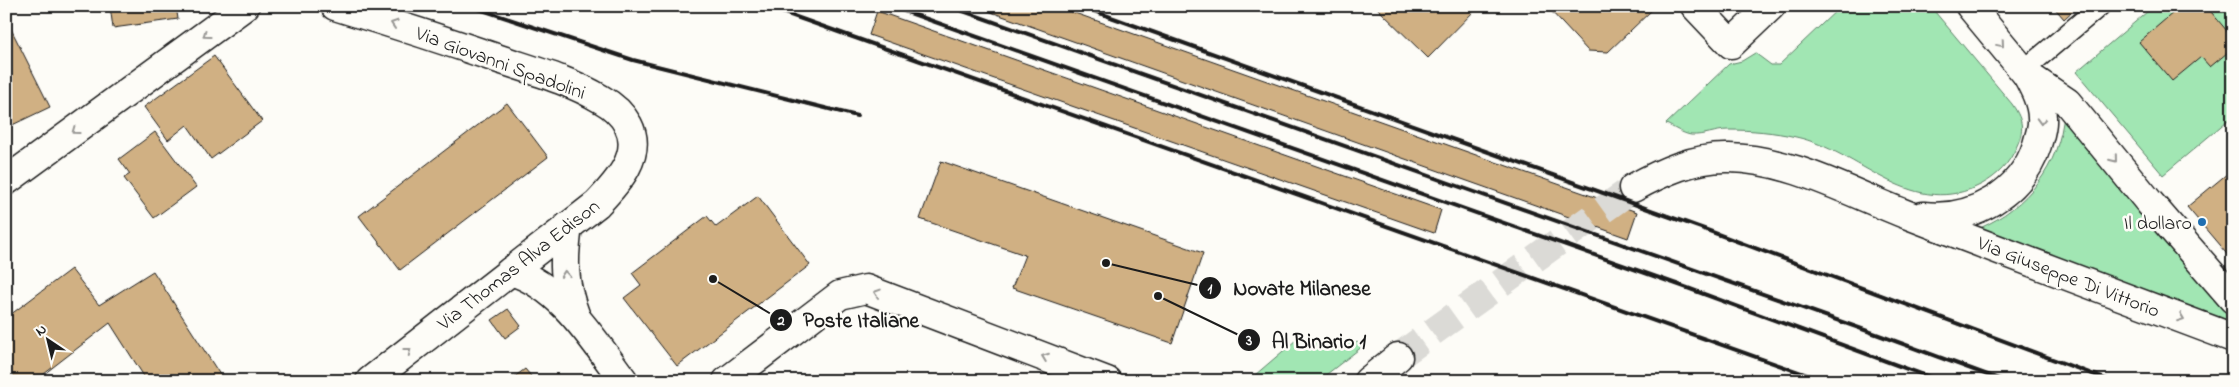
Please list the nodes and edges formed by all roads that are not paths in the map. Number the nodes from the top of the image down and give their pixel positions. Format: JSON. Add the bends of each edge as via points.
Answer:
{"nodes":[{"id":1,"x":246,"y":6,"type":"edge"},
{"id":2,"x":335,"y":6,"type":"edge"},
{"id":3,"x":1695,"y":6,"type":"edge"},
{"id":4,"x":1771,"y":6,"type":"edge"},
{"id":5,"x":1970,"y":6,"type":"edge"},
{"id":6,"x":2100,"y":6,"type":"edge"},
{"id":7,"x":2026,"y":72,"type":"junction"},
{"id":8,"x":628,"y":126,"type":"joint"},
{"id":9,"x":6,"y":181,"type":"edge"},
{"id":10,"x":1633,"y":188,"type":"tunnel mouth"},
{"id":11,"x":1906,"y":214,"type":"junction"},
{"id":12,"x":568,"y":226,"type":"junction"},
{"id":13,"x":511,"y":271,"type":"junction"},
{"id":14,"x":2233,"y":299,"type":"edge"},
{"id":15,"x":578,"y":320,"type":"junction"},
{"id":16,"x":2233,"y":338,"type":"edge"},
{"id":17,"x":1398,"y":358,"type":"tunnel mouth"},
{"id":18,"x":370,"y":381,"type":"edge"},
{"id":19,"x":624,"y":381,"type":"edge"},
{"id":20,"x":727,"y":381,"type":"edge"},
{"id":21,"x":1107,"y":381,"type":"edge"},
{"id":22,"x":1368,"y":381,"type":"edge"}],
"edges":[{"from":1,"to":9,"type":"street","one_way":true},
{"from":8,"to":2,"type":"street","name":"Via Giovanni Spadolini","one_way":true,"via":[[607,103],[559,80]]},
{"from":3,"to":4,"type":"street","via":[[1731,44]]},
{"from":5,"to":7,"type":"street","one_way":true},
{"from":6,"to":7,"type":"lane"},
{"from":7,"to":11,"type":"street","name":"Via Giuseppe Di Vittorio","one_way":true,"via":[[2040,104],[2042,119],[2034,154],[2014,185],[1986,205],[1964,214],[1933,218]]},
{"from":7,"to":14,"type":"street","one_way":true,"via":[[2067,102]]},
{"from":8,"to":12,"type":"street","name":"Via Thomas Alva Edison","via":[[632,142],[626,169],[597,204]]},
{"from":10,"to":11,"type":"street","name":"Via Giuseppe Di Vittorio","via":[[1662,172],[1693,162],[1727,158],[1761,160]]},
{"from":11,"to":16,"type":"street","name":"Via Giuseppe Di Vittorio","one_way":true},
{"from":12,"to":13,"type":"street","name":"Via Thomas Alva Edison"},
{"from":15,"to":12,"type":"street","one_way":true,"via":[[567,294],[564,272]]},
{"from":13,"to":15,"type":"street","via":[[544,288]]},
{"from":18,"to":13,"type":"street","name":"Via Thomas Alva Edison","one_way":true},
{"from":15,"to":19,"type":"street"},
{"from":17,"to":22,"type":"street"},
{"from":21,"to":20,"type":"street","one_way":true,"via":[[866,289],[840,295]]}]}
